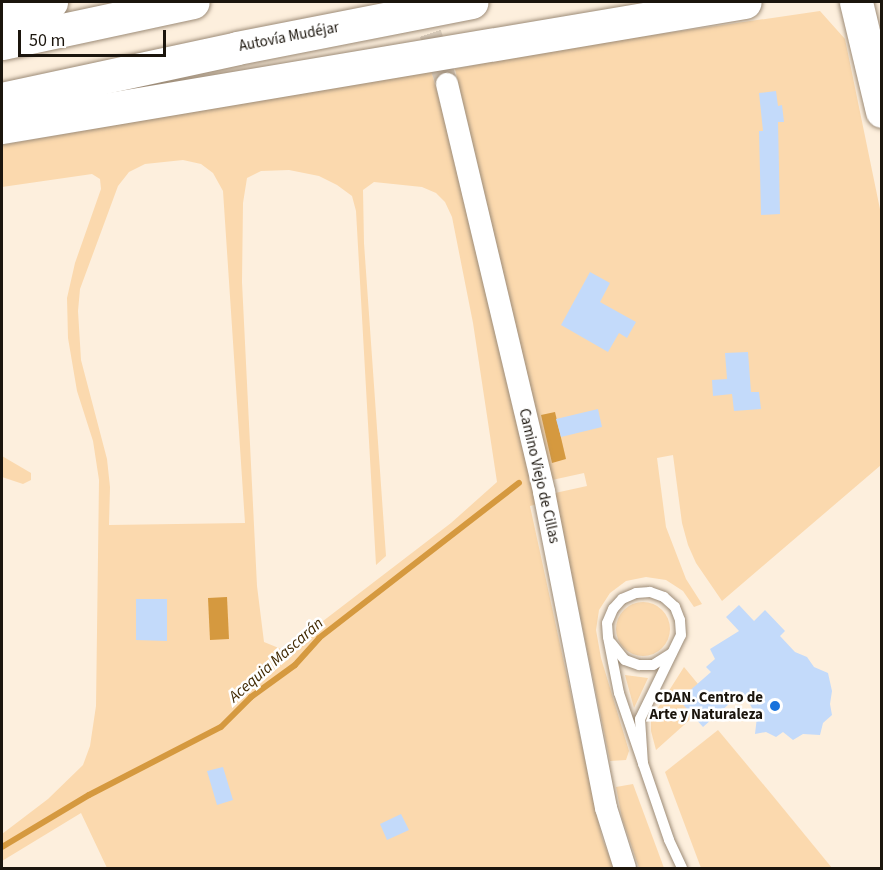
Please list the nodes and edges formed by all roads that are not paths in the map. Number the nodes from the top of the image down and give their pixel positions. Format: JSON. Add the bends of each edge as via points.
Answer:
{"nodes":[{"id":1,"x":51,"y":2,"type":"edge"},
{"id":2,"x":193,"y":2,"type":"edge"},
{"id":3,"x":472,"y":2,"type":"edge"},
{"id":4,"x":745,"y":2,"type":"edge"},
{"id":5,"x":856,"y":2,"type":"edge"},
{"id":6,"x":2,"y":16,"type":"edge"},
{"id":7,"x":2,"y":43,"type":"edge"},
{"id":8,"x":447,"y":84,"type":"tunnel mouth"},
{"id":9,"x":2,"y":99,"type":"edge"},
{"id":10,"x":882,"y":111,"type":"edge"},
{"id":11,"x":2,"y":127,"type":"edge"},
{"id":12,"x":608,"y":637,"type":"junction"},
{"id":13,"x":676,"y":648,"type":"junction"},
{"id":14,"x":644,"y":764,"type":"junction"},
{"id":15,"x":625,"y":868,"type":"edge"},
{"id":16,"x":682,"y":868,"type":"edge"}],
"edges":[{"from":1,"to":6,"type":"main road"},
{"from":2,"to":7,"type":"main road"},
{"from":3,"to":9,"type":"main road","name":"Autovía Mudéjar"},
{"from":4,"to":11,"type":"main road"},
{"from":5,"to":10,"type":"main road"},
{"from":8,"to":15,"type":"street","name":"Camino Viejo de Cillas","via":[[544,492],[606,808]]},
{"from":12,"to":13,"type":"lane","via":[[620,656],[639,665],[653,665]]},
{"from":12,"to":13,"type":"lane","via":[[613,609],[622,598],[650,592],[675,607],[681,635]]},
{"from":12,"to":14,"type":"lane","via":[[619,693]]},
{"from":13,"to":14,"type":"lane","via":[[640,719]]},
{"from":14,"to":16,"type":"lane"}]}
